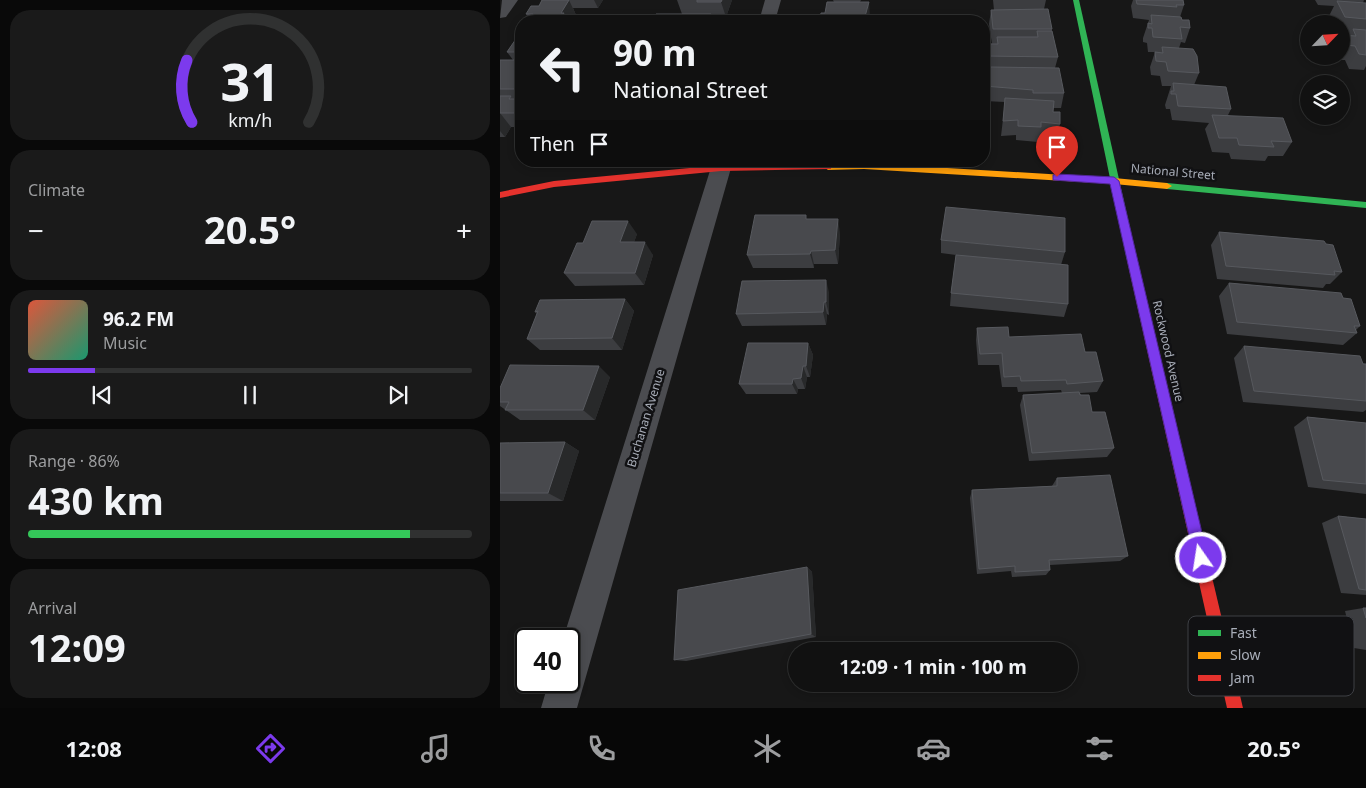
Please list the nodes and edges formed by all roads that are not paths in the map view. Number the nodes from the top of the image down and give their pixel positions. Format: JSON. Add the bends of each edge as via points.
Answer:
{"nodes":[{"id":1,"x":510,"y":0,"type":"edge"},
{"id":2,"x":773,"y":0,"type":"edge"},
{"id":3,"x":1076,"y":0,"type":"edge"},
{"id":4,"x":500,"y":14,"type":"edge"},
{"id":5,"x":769,"y":15,"type":"edge"},
{"id":6,"x":697,"y":167,"type":"edge"},
{"id":7,"x":721,"y":167,"type":"edge"},
{"id":8,"x":881,"y":167,"type":"edge"},
{"id":9,"x":1114,"y":181,"type":"junction"},
{"id":10,"x":500,"y":195,"type":"edge"},
{"id":11,"x":1366,"y":205,"type":"edge"},
{"id":12,"x":1214,"y":616,"type":"edge"},
{"id":13,"x":580,"y":638,"type":"edge"},
{"id":14,"x":563,"y":693,"type":"edge"},
{"id":15,"x":559,"y":708,"type":"edge"}],
"edges":[{"from":1,"to":4,"type":"street"},
{"from":2,"to":5,"type":"street"},
{"from":3,"to":9,"type":"main road","name":"Rockwood Avenue"},
{"from":6,"to":10,"type":"main road","name":"National Street","via":[[554,184]]},
{"from":7,"to":13,"type":"street","name":"Buchanan Avenue"},
{"from":8,"to":9,"type":"main road","name":"National Street"},
{"from":9,"to":11,"type":"main road","name":"National Street"},
{"from":9,"to":12,"type":"main road","name":"Rockwood Avenue"},
{"from":14,"to":15,"type":"street"}]}
